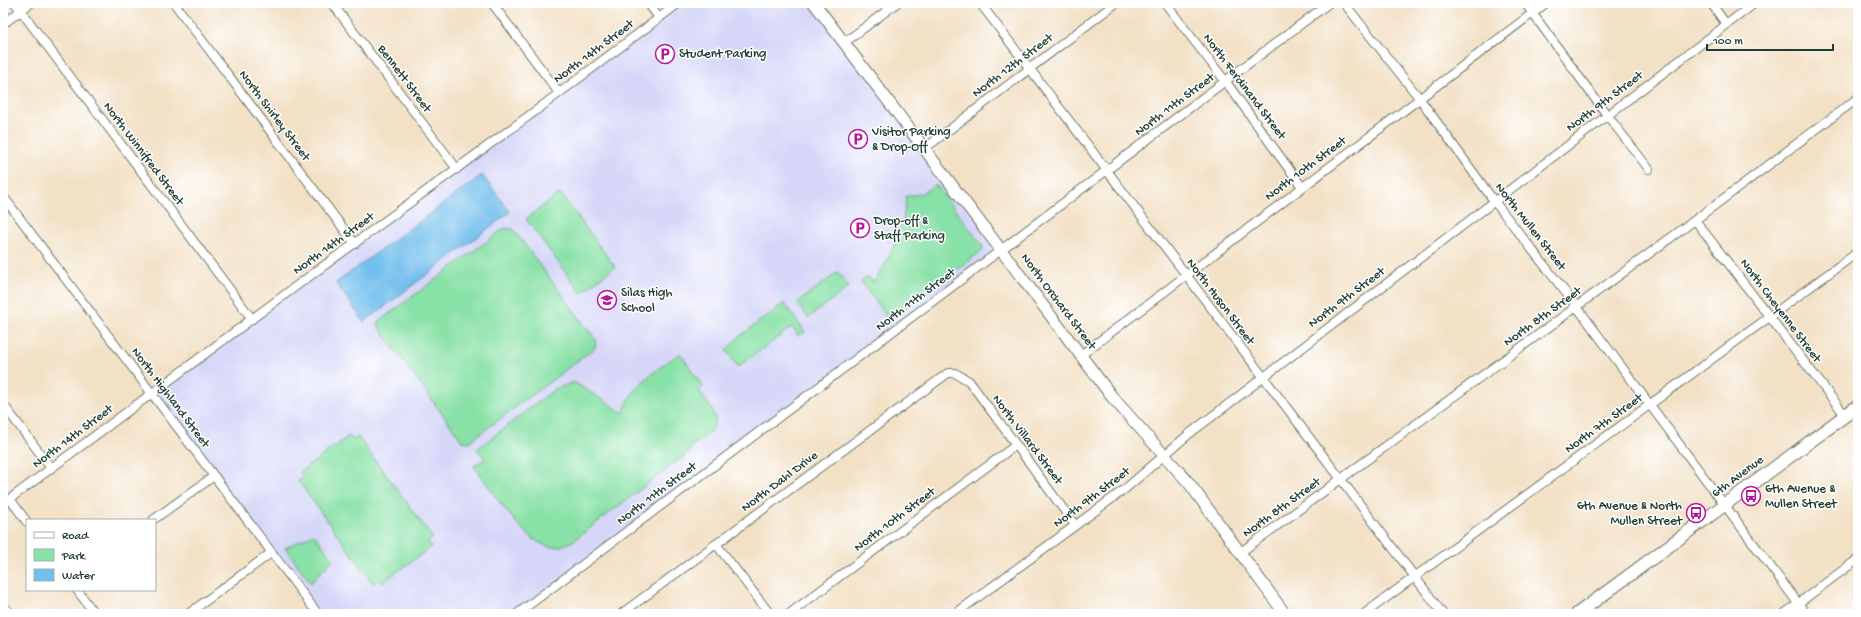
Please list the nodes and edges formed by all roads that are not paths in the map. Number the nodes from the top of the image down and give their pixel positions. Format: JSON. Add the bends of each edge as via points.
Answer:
{"nodes":[{"id":1,"x":15,"y":3,"type":"edge"},
{"id":2,"x":31,"y":3,"type":"edge"},
{"id":3,"x":174,"y":3,"type":"edge"},
{"id":4,"x":332,"y":3,"type":"edge"},
{"id":5,"x":492,"y":3,"type":"edge"},
{"id":6,"x":648,"y":3,"type":"edge"},
{"id":7,"x":679,"y":3,"type":"edge"},
{"id":8,"x":814,"y":3,"type":"edge"},
{"id":9,"x":897,"y":3,"type":"edge"},
{"id":10,"x":980,"y":3,"type":"edge"},
{"id":11,"x":1116,"y":3,"type":"edge"},
{"id":12,"x":1165,"y":3,"type":"edge"},
{"id":13,"x":1329,"y":3,"type":"edge"},
{"id":14,"x":1344,"y":3,"type":"edge"},
{"id":15,"x":1525,"y":3,"type":"edge"},
{"id":16,"x":1546,"y":3,"type":"edge"},
{"id":17,"x":1711,"y":3,"type":"edge"},
{"id":18,"x":1755,"y":3,"type":"edge"},
{"id":19,"x":20,"y":11,"type":"junction"},
{"id":20,"x":1533,"y":13,"type":"junction"},
{"id":21,"x":659,"y":18,"type":"junction"},
{"id":22,"x":3,"y":24,"type":"edge"},
{"id":23,"x":1726,"y":24,"type":"junction"},
{"id":24,"x":844,"y":43,"type":"junction"},
{"id":25,"x":1029,"y":67,"type":"junction"},
{"id":26,"x":1226,"y":82,"type":"junction"},
{"id":27,"x":559,"y":93,"type":"junction"},
{"id":28,"x":1858,"y":98,"type":"edge"},
{"id":29,"x":1420,"y":99,"type":"junction"},
{"id":30,"x":1607,"y":115,"type":"junction"},
{"id":31,"x":924,"y":149,"type":"junction"},
{"id":32,"x":457,"y":169,"type":"junction"},
{"id":33,"x":1649,"y":169,"type":"dead end"},
{"id":34,"x":1107,"y":171,"type":"junction"},
{"id":35,"x":1302,"y":187,"type":"junction"},
{"id":36,"x":3,"y":196,"type":"edge"},
{"id":37,"x":1494,"y":201,"type":"junction"},
{"id":38,"x":1695,"y":220,"type":"junction"},
{"id":39,"x":355,"y":244,"type":"junction"},
{"id":40,"x":1002,"y":251,"type":"junction"},
{"id":41,"x":1858,"y":252,"type":"edge"},
{"id":42,"x":1185,"y":276,"type":"junction"},
{"id":43,"x":1577,"y":306,"type":"junction"},
{"id":44,"x":1770,"y":317,"type":"junction"},
{"id":45,"x":252,"y":319,"type":"junction"},
{"id":46,"x":1081,"y":355,"type":"junction"},
{"id":47,"x":955,"y":373,"type":"joint"},
{"id":48,"x":1263,"y":378,"type":"junction"},
{"id":49,"x":152,"y":394,"type":"junction"},
{"id":50,"x":3,"y":404,"type":"edge"},
{"id":51,"x":1651,"y":405,"type":"junction"},
{"id":52,"x":1858,"y":406,"type":"edge"},
{"id":53,"x":1845,"y":416,"type":"junction"},
{"id":54,"x":1016,"y":445,"type":"junction"},
{"id":55,"x":1166,"y":456,"type":"junction"},
{"id":56,"x":51,"y":468,"type":"junction"},
{"id":57,"x":214,"y":476,"type":"junction"},
{"id":58,"x":1342,"y":480,"type":"junction"},
{"id":59,"x":6,"y":502,"type":"edge"},
{"id":60,"x":1724,"y":506,"type":"junction"},
{"id":61,"x":154,"y":519,"type":"edge"},
{"id":62,"x":26,"y":521,"type":"edge"},
{"id":63,"x":1075,"y":525,"type":"junction"},
{"id":64,"x":716,"y":544,"type":"junction"},
{"id":65,"x":271,"y":552,"type":"junction"},
{"id":66,"x":1241,"y":552,"type":"junction"},
{"id":67,"x":1858,"y":559,"type":"edge"},
{"id":68,"x":1416,"y":578,"type":"junction"},
{"id":69,"x":78,"y":591,"type":"edge"},
{"id":70,"x":1798,"y":604,"type":"junction"},
{"id":71,"x":3,"y":608,"type":"edge"},
{"id":72,"x":8,"y":614,"type":"edge"},
{"id":73,"x":95,"y":614,"type":"edge"},
{"id":74,"x":188,"y":614,"type":"edge"},
{"id":75,"x":318,"y":614,"type":"edge"},
{"id":76,"x":517,"y":614,"type":"edge"},
{"id":77,"x":621,"y":614,"type":"edge"},
{"id":78,"x":770,"y":614,"type":"edge"},
{"id":79,"x":789,"y":614,"type":"edge"},
{"id":80,"x":955,"y":614,"type":"edge"},
{"id":81,"x":1286,"y":614,"type":"edge"},
{"id":82,"x":1364,"y":614,"type":"edge"},
{"id":83,"x":1443,"y":614,"type":"edge"},
{"id":84,"x":1577,"y":614,"type":"edge"},
{"id":85,"x":1784,"y":614,"type":"edge"},
{"id":86,"x":1806,"y":614,"type":"edge"}],
"edges":[{"from":1,"to":19,"type":"street","name":"North Winnifred Street"},
{"from":2,"to":19,"type":"street"},
{"from":3,"to":39,"type":"street","name":"North Shirley Street"},
{"from":4,"to":32,"type":"street","name":"Bennett Street"},
{"from":5,"to":27,"type":"street"},
{"from":6,"to":21,"type":"street"},
{"from":7,"to":21,"type":"street","name":"North 14th Street"},
{"from":8,"to":24,"type":"street","name":"North Orchard Street"},
{"from":9,"to":24,"type":"street"},
{"from":10,"to":25,"type":"street","name":"North Huson Street"},
{"from":11,"to":25,"type":"street","name":"North 12th Street"},
{"from":12,"to":26,"type":"street","name":"North Ferdinand Street"},
{"from":13,"to":26,"type":"street","name":"North 11th Street"},
{"from":14,"to":29,"type":"street","name":"North Mullen Street"},
{"from":15,"to":20,"type":"street"},
{"from":16,"to":20,"type":"street","name":"North 10th Street"},
{"from":17,"to":23,"type":"street"},
{"from":18,"to":23,"type":"street","name":"North 9th Street"},
{"from":19,"to":22,"type":"street"},
{"from":19,"to":45,"type":"street","name":"North Winnifred Street"},
{"from":20,"to":29,"type":"street","name":"North 10th Street"},
{"from":20,"to":30,"type":"street"},
{"from":21,"to":27,"type":"street","name":"North 14th Street"},
{"from":23,"to":30,"type":"street","name":"North 9th Street"},
{"from":24,"to":31,"type":"street","name":"North Orchard Street"},
{"from":25,"to":31,"type":"street","name":"North 12th Street"},
{"from":25,"to":34,"type":"street","name":"North Huson Street"},
{"from":26,"to":34,"type":"street","name":"North 11th Street"},
{"from":26,"to":35,"type":"street","name":"North Ferdinand Street"},
{"from":27,"to":32,"type":"street","name":"North 14th Street"},
{"from":28,"to":38,"type":"street","name":"North 8th Street"},
{"from":29,"to":35,"type":"street","name":"North 10th Street"},
{"from":29,"to":37,"type":"street","name":"North Mullen Street"},
{"from":30,"to":33,"type":"street"},
{"from":30,"to":37,"type":"street","name":"North 9th Street"},
{"from":31,"to":40,"type":"street","name":"North Orchard Street"},
{"from":32,"to":39,"type":"street","name":"North 14th Street"},
{"from":34,"to":40,"type":"street","name":"North 11th Street"},
{"from":34,"to":42,"type":"street","name":"North Huson Street"},
{"from":35,"to":42,"type":"street","name":"North 10th Street"},
{"from":36,"to":49,"type":"street","name":"North Highland Street"},
{"from":37,"to":43,"type":"street","name":"North Mullen Street"},
{"from":37,"to":48,"type":"street","name":"North 9th Street"},
{"from":38,"to":43,"type":"street","name":"North 8th Street"},
{"from":38,"to":44,"type":"street","name":"North Cheyenne Street"},
{"from":39,"to":45,"type":"street","name":"North 14th Street"},
{"from":40,"to":46,"type":"street","name":"North Orchard Street"},
{"from":40,"to":76,"type":"street","name":"North 11th Street"},
{"from":41,"to":44,"type":"street","name":"North 7th Street"},
{"from":42,"to":46,"type":"street","name":"North 10th Street"},
{"from":42,"to":48,"type":"street","name":"North Huson Street"},
{"from":43,"to":51,"type":"street","name":"North Mullen Street"},
{"from":43,"to":58,"type":"street","name":"North 8th Street"},
{"from":44,"to":51,"type":"street","name":"North 7th Street"},
{"from":44,"to":53,"type":"street","name":"North Cheyenne Street"},
{"from":45,"to":49,"type":"street","name":"North 14th Street"},
{"from":46,"to":55,"type":"street","name":"North Orchard Street","via":[[1122,408]]},
{"from":47,"to":54,"type":"street","name":"North Villard Street","via":[[969,382]]},
{"from":47,"to":64,"type":"street","name":"North Dahl Drive","via":[[941,377]]},
{"from":48,"to":55,"type":"street","name":"North 9th Street","via":[[1189,434]]},
{"from":48,"to":58,"type":"street","name":"North Huson Street"},
{"from":49,"to":56,"type":"street","name":"North 14th Street"},
{"from":49,"to":57,"type":"street","name":"North Highland Street"},
{"from":50,"to":56,"type":"street"},
{"from":51,"to":60,"type":"street","name":"North Mullen Street"},
{"from":51,"to":68,"type":"street","name":"North 7th Street"},
{"from":52,"to":53,"type":"main road","name":"6th Avenue"},
{"from":53,"to":60,"type":"main road","name":"6th Avenue"},
{"from":54,"to":63,"type":"street","name":"North Villard Street"},
{"from":54,"to":79,"type":"street","name":"North 10th Street"},
{"from":55,"to":63,"type":"street","name":"North 9th Street"},
{"from":55,"to":66,"type":"street","name":"North Orchard Street"},
{"from":56,"to":59,"type":"street","name":"North 14th Street"},
{"from":57,"to":61,"type":"street"},
{"from":57,"to":65,"type":"street","name":"North Highland Street"},
{"from":58,"to":66,"type":"street","name":"North 8th Street"},
{"from":58,"to":68,"type":"street","name":"North Huson Street"},
{"from":59,"to":62,"type":"street"},
{"from":60,"to":70,"type":"street","name":"North Mullen Street"},
{"from":60,"to":84,"type":"main road","name":"6th Avenue"},
{"from":63,"to":80,"type":"street","name":"North 9th Street"},
{"from":64,"to":77,"type":"street","name":"North Dahl Drive"},
{"from":64,"to":78,"type":"street"},
{"from":65,"to":74,"type":"street"},
{"from":65,"to":75,"type":"street","name":"North Highland Street"},
{"from":66,"to":81,"type":"street","name":"North Orchard Street"},
{"from":67,"to":70,"type":"street"},
{"from":68,"to":82,"type":"street","name":"North 7th Street"},
{"from":68,"to":83,"type":"street","name":"North Huson Street"},
{"from":69,"to":73,"type":"street"},
{"from":70,"to":85,"type":"street"},
{"from":70,"to":86,"type":"street","name":"North Mullen Street"},
{"from":71,"to":72,"type":"main road"}]}
